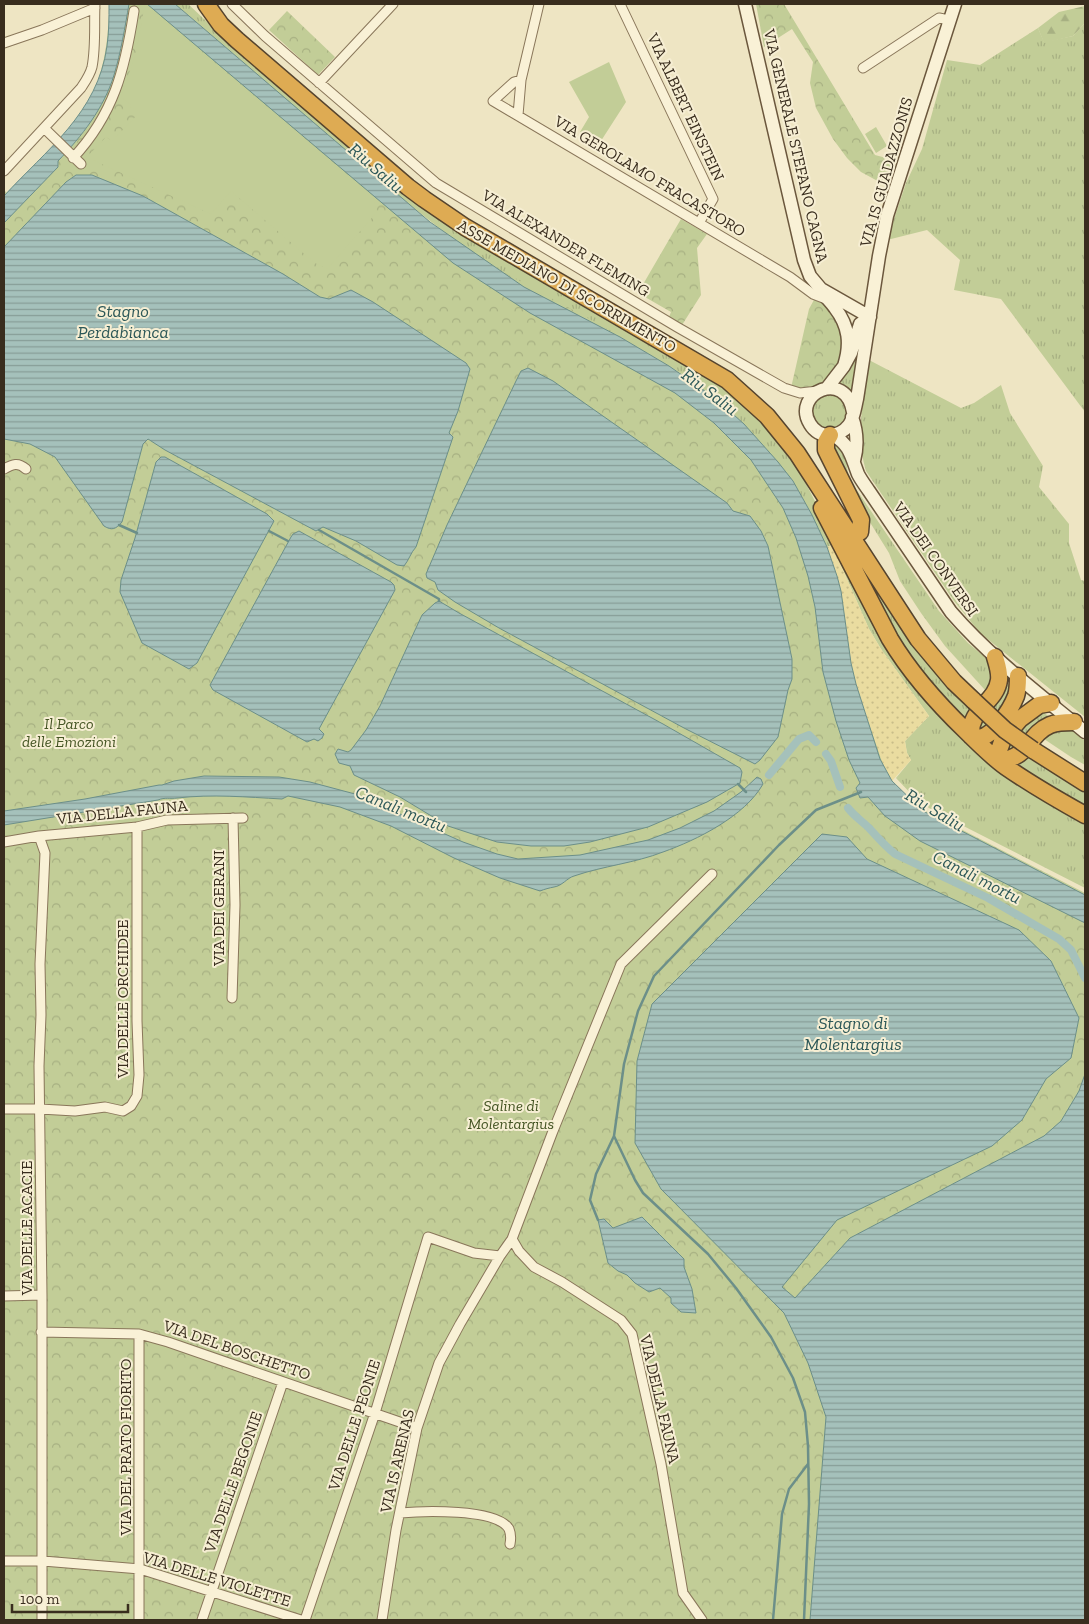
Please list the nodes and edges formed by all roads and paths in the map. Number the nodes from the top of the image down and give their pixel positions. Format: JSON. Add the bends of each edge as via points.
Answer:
{"nodes":[{"id":1,"x":196,"y":4,"type":"edge"},
{"id":2,"x":206,"y":4,"type":"edge"},
{"id":3,"x":218,"y":4,"type":"edge"},
{"id":4,"x":232,"y":4,"type":"edge"},
{"id":5,"x":393,"y":4,"type":"edge"},
{"id":6,"x":539,"y":4,"type":"edge"},
{"id":7,"x":620,"y":4,"type":"edge"},
{"id":8,"x":745,"y":4,"type":"edge"},
{"id":9,"x":955,"y":4,"type":"edge"},
{"id":10,"x":95,"y":6,"type":"edge"},
{"id":11,"x":134,"y":11,"type":"dead end"},
{"id":12,"x":949,"y":20,"type":"junction"},
{"id":13,"x":221,"y":25,"type":"junction"},
{"id":14,"x":4,"y":42,"type":"edge"},
{"id":15,"x":864,"y":68,"type":"dead end"},
{"id":16,"x":521,"y":80,"type":"junction"},
{"id":17,"x":319,"y":83,"type":"junction"},
{"id":18,"x":518,"y":115,"type":"junction"},
{"id":19,"x":44,"y":128,"type":"junction"},
{"id":20,"x":4,"y":170,"type":"edge"},
{"id":21,"x":699,"y":223,"type":"junction"},
{"id":22,"x":810,"y":276,"type":"junction"},
{"id":23,"x":790,"y":277,"type":"junction"},
{"id":24,"x":827,"y":299,"type":"junction"},
{"id":25,"x":870,"y":317,"type":"junction"},
{"id":26,"x":844,"y":366,"type":"junction"},
{"id":27,"x":823,"y":389,"type":"junction"},
{"id":28,"x":854,"y":419,"type":"junction"},
{"id":29,"x":832,"y":435,"type":"junction"},
{"id":30,"x":854,"y":461,"type":"junction"},
{"id":31,"x":4,"y":469,"type":"edge"},
{"id":32,"x":26,"y":469,"type":"dead end"},
{"id":33,"x":810,"y":472,"type":"junction"},
{"id":34,"x":860,"y":532,"type":"junction"},
{"id":35,"x":995,"y":656,"type":"junction"},
{"id":36,"x":1018,"y":676,"type":"junction"},
{"id":37,"x":977,"y":698,"type":"junction"},
{"id":38,"x":1051,"y":703,"type":"junction"},
{"id":39,"x":1079,"y":727,"type":"edge"},
{"id":40,"x":971,"y":736,"type":"junction"},
{"id":41,"x":1036,"y":746,"type":"junction"},
{"id":42,"x":999,"y":761,"type":"junction"},
{"id":43,"x":1085,"y":772,"type":"edge"},
{"id":44,"x":1085,"y":783,"type":"edge"},
{"id":45,"x":1085,"y":815,"type":"edge"},
{"id":46,"x":238,"y":818,"type":"joint"},
{"id":47,"x":137,"y":827,"type":"junction"},
{"id":48,"x":39,"y":836,"type":"junction"},
{"id":49,"x":4,"y":842,"type":"edge"},
{"id":50,"x":712,"y":874,"type":"dead end"},
{"id":51,"x":232,"y":998,"type":"dead end"},
{"id":52,"x":4,"y":1109,"type":"edge"},
{"id":53,"x":40,"y":1109,"type":"junction"},
{"id":54,"x":512,"y":1239,"type":"junction"},
{"id":55,"x":500,"y":1256,"type":"junction"},
{"id":56,"x":42,"y":1295,"type":"junction"},
{"id":57,"x":4,"y":1296,"type":"edge"},
{"id":58,"x":42,"y":1332,"type":"junction"},
{"id":59,"x":139,"y":1334,"type":"junction"},
{"id":60,"x":283,"y":1382,"type":"junction"},
{"id":61,"x":375,"y":1413,"type":"junction"},
{"id":62,"x":417,"y":1428,"type":"junction"},
{"id":63,"x":400,"y":1513,"type":"junction"},
{"id":64,"x":510,"y":1544,"type":"dead end"},
{"id":65,"x":4,"y":1561,"type":"edge"},
{"id":66,"x":42,"y":1561,"type":"junction"},
{"id":67,"x":140,"y":1569,"type":"junction"},
{"id":68,"x":211,"y":1591,"type":"junction"},
{"id":69,"x":42,"y":1620,"type":"edge"},
{"id":70,"x":139,"y":1620,"type":"edge"},
{"id":71,"x":202,"y":1620,"type":"edge"},
{"id":72,"x":303,"y":1620,"type":"edge"},
{"id":73,"x":382,"y":1620,"type":"edge"},
{"id":74,"x":702,"y":1620,"type":"edge"}],
"edges":[{"from":1,"to":13,"type":"highway"},
{"from":2,"to":13,"type":"highway","name":"ASSE MEDIANO DI SCORRIMENTO"},
{"from":3,"to":34,"type":"highway","name":"ASSE MEDIANO DI SCORRIMENTO","via":[[243,32],[452,209],[708,358],[746,384],[782,417],[803,443]]},
{"from":4,"to":17,"type":"street","name":"VIA ALEXANDER FLEMING","via":[[249,23]]},
{"from":5,"to":17,"type":"street"},
{"from":6,"to":16,"type":"street"},
{"from":7,"to":21,"type":"street","name":"VIA ALBERT EINSTEIN","via":[[713,199]]},
{"from":8,"to":22,"type":"street","name":"VIA GENERALE STEFANO CAGNA"},
{"from":9,"to":12,"type":"street","name":"VIA IS GUADAZZONIS"},
{"from":10,"to":14,"type":"street","via":[[42,30]]},
{"from":10,"to":19,"type":"street","via":[[92,67],[81,88]]},
{"from":11,"to":19,"type":"street","via":[[117,88],[87,143],[74,159]]},
{"from":12,"to":15,"type":"street","via":[[939,18]]},
{"from":12,"to":25,"type":"street","name":"VIA IS GUADAZZONIS","via":[[887,216]]},
{"from":13,"to":33,"type":"highway","name":"ASSE MEDIANO DI SCORRIMENTO","via":[[408,187],[444,214],[727,380],[780,430]]},
{"from":16,"to":18,"type":"street"},
{"from":16,"to":18,"type":"street","name":"VIA GEROLAMO FRACASTORO","via":[[514,82],[493,101]]},
{"from":17,"to":27,"type":"street","name":"VIA ALEXANDER FLEMING","via":[[436,183],[784,388],[800,393]]},
{"from":18,"to":21,"type":"street","name":"VIA GEROLAMO FRACASTORO"},
{"from":19,"to":20,"type":"street"},
{"from":21,"to":23,"type":"street","name":"VIA GEROLAMO FRACASTORO"},
{"from":22,"to":23,"type":"street"},
{"from":22,"to":24,"type":"street","name":"VIA GENERALE STEFANO CAGNA"},
{"from":23,"to":24,"type":"street","name":"VIA GEROLAMO FRACASTORO"},
{"from":24,"to":25,"type":"street","name":"VIA GENERALE STEFANO CAGNA"},
{"from":24,"to":25,"type":"street","name":"VIA GENERALE STEFANO CAGNA","via":[[859,318]]},
{"from":24,"to":26,"type":"street","via":[[848,333]]},
{"from":25,"to":26,"type":"street","via":[[859,327]]},
{"from":25,"to":28,"type":"street","name":"VIA IS GUADAZZONIS"},
{"from":26,"to":27,"type":"street"},
{"from":27,"to":28,"type":"street","via":[[838,389],[847,396],[852,403]]},
{"from":27,"to":29,"type":"street","via":[[809,400],[806,415],[814,429],[821,434]]},
{"from":28,"to":29,"type":"street","via":[[844,430]]},
{"from":28,"to":30,"type":"street","name":"VIA DEI CONVERSI"},
{"from":29,"to":30,"type":"street","via":[[843,441]]},
{"from":29,"to":34,"type":"highway","via":[[826,442],[826,450],[861,520]]},
{"from":30,"to":35,"type":"street","name":"VIA DEI CONVERSI","via":[[868,491],[951,612]]},
{"from":31,"to":32,"type":"street","via":[[21,464]]},
{"from":33,"to":37,"type":"highway","name":"ASSE MEDIANO DI SCORRIMENTO","via":[[918,639],[954,682]]},
{"from":33,"to":40,"type":"highway","via":[[808,480],[898,654],[940,706]]},
{"from":34,"to":37,"type":"highway","name":"ASSE MEDIANO DI SCORRIMENTO","via":[[926,633]]},
{"from":35,"to":36,"type":"street","name":"VIA DEI CONVERSI"},
{"from":35,"to":40,"type":"highway","via":[[999,681],[970,725]]},
{"from":36,"to":38,"type":"street","name":"VIA DEI CONVERSI"},
{"from":36,"to":40,"type":"highway","via":[[1016,694],[997,726],[979,738]]},
{"from":37,"to":41,"type":"highway","name":"ASSE MEDIANO DI SCORRIMENTO","bridge":true,"via":[[1005,730]]},
{"from":38,"to":39,"type":"street","name":"VIA DEI CONVERSI"},
{"from":38,"to":42,"type":"highway","via":[[1039,705],[1020,719],[1003,740]]},
{"from":39,"to":42,"type":"highway","via":[[1060,722],[1049,725],[1017,757]]},
{"from":40,"to":42,"type":"highway"},
{"from":41,"to":43,"type":"highway","name":"ASSE MEDIANO DI SCORRIMENTO"},
{"from":41,"to":44,"type":"highway","name":"ASSE MEDIANO DI SCORRIMENTO","via":[[1058,767]]},
{"from":42,"to":45,"type":"highway"},
{"from":46,"to":47,"type":"street","name":"VIA DELLA FAUNA","via":[[167,820]]},
{"from":46,"to":51,"type":"street","name":"VIA DEI GERANI"},
{"from":47,"to":48,"type":"street","name":"VIA DELLA FAUNA"},
{"from":47,"to":53,"type":"street","name":"VIA DELLE ORCHIDEE","via":[[137,1096],[123,1112],[105,1107],[75,1111]]},
{"from":48,"to":49,"type":"street","name":"VIA DELLA FAUNA"},
{"from":48,"to":53,"type":"street","name":"VIA DELLE ACACIE","via":[[45,853],[40,964]]},
{"from":50,"to":54,"type":"street","via":[[621,964]]},
{"from":52,"to":53,"type":"street"},
{"from":53,"to":56,"type":"street","name":"VIA DELLE ACACIE"},
{"from":54,"to":55,"type":"street","name":"VIA IS ARENAS"},
{"from":54,"to":74,"type":"street","name":"VIA DELLA FAUNA","via":[[534,1267],[621,1320],[632,1334],[661,1464],[683,1593]]},
{"from":55,"to":61,"type":"street","name":"VIA DELLE PEONIE","via":[[474,1253],[428,1237]]},
{"from":55,"to":62,"type":"street","name":"VIA IS ARENAS","via":[[439,1363]]},
{"from":56,"to":57,"type":"street"},
{"from":56,"to":58,"type":"street","name":"VIA DELLE ACACIE"},
{"from":58,"to":59,"type":"street","name":"VIA DEL BOSCHETTO"},
{"from":58,"to":66,"type":"street","name":"VIA DELLE ACACIE"},
{"from":59,"to":60,"type":"street","name":"VIA DEL BOSCHETTO"},
{"from":59,"to":67,"type":"street","name":"VIA DEL PRATO FIORITO"},
{"from":60,"to":61,"type":"street","name":"VIA DEL BOSCHETTO"},
{"from":60,"to":68,"type":"street","name":"VIA DELLE BEGONIE"},
{"from":61,"to":62,"type":"street","name":"VIA DEL BOSCHETTO"},
{"from":61,"to":72,"type":"street","name":"VIA DELLE PEONIE"},
{"from":62,"to":63,"type":"street","name":"VIA IS ARENAS"},
{"from":63,"to":64,"type":"street","via":[[422,1511],[492,1518],[509,1529]]},
{"from":63,"to":73,"type":"street","name":"VIA IS ARENAS"},
{"from":65,"to":66,"type":"street","name":"VIA DELLE VIOLETTE"},
{"from":66,"to":67,"type":"street","name":"VIA DELLE VIOLETTE"},
{"from":66,"to":69,"type":"street","name":"VIA DELLE ACACIE"},
{"from":67,"to":68,"type":"street","name":"VIA DELLE VIOLETTE"},
{"from":67,"to":70,"type":"street","name":"VIA DEL PRATO FIORITO"},
{"from":68,"to":71,"type":"street","name":"VIA DELLE BEGONIE"},
{"from":68,"to":72,"type":"street","name":"VIA DELLE VIOLETTE"}]}
